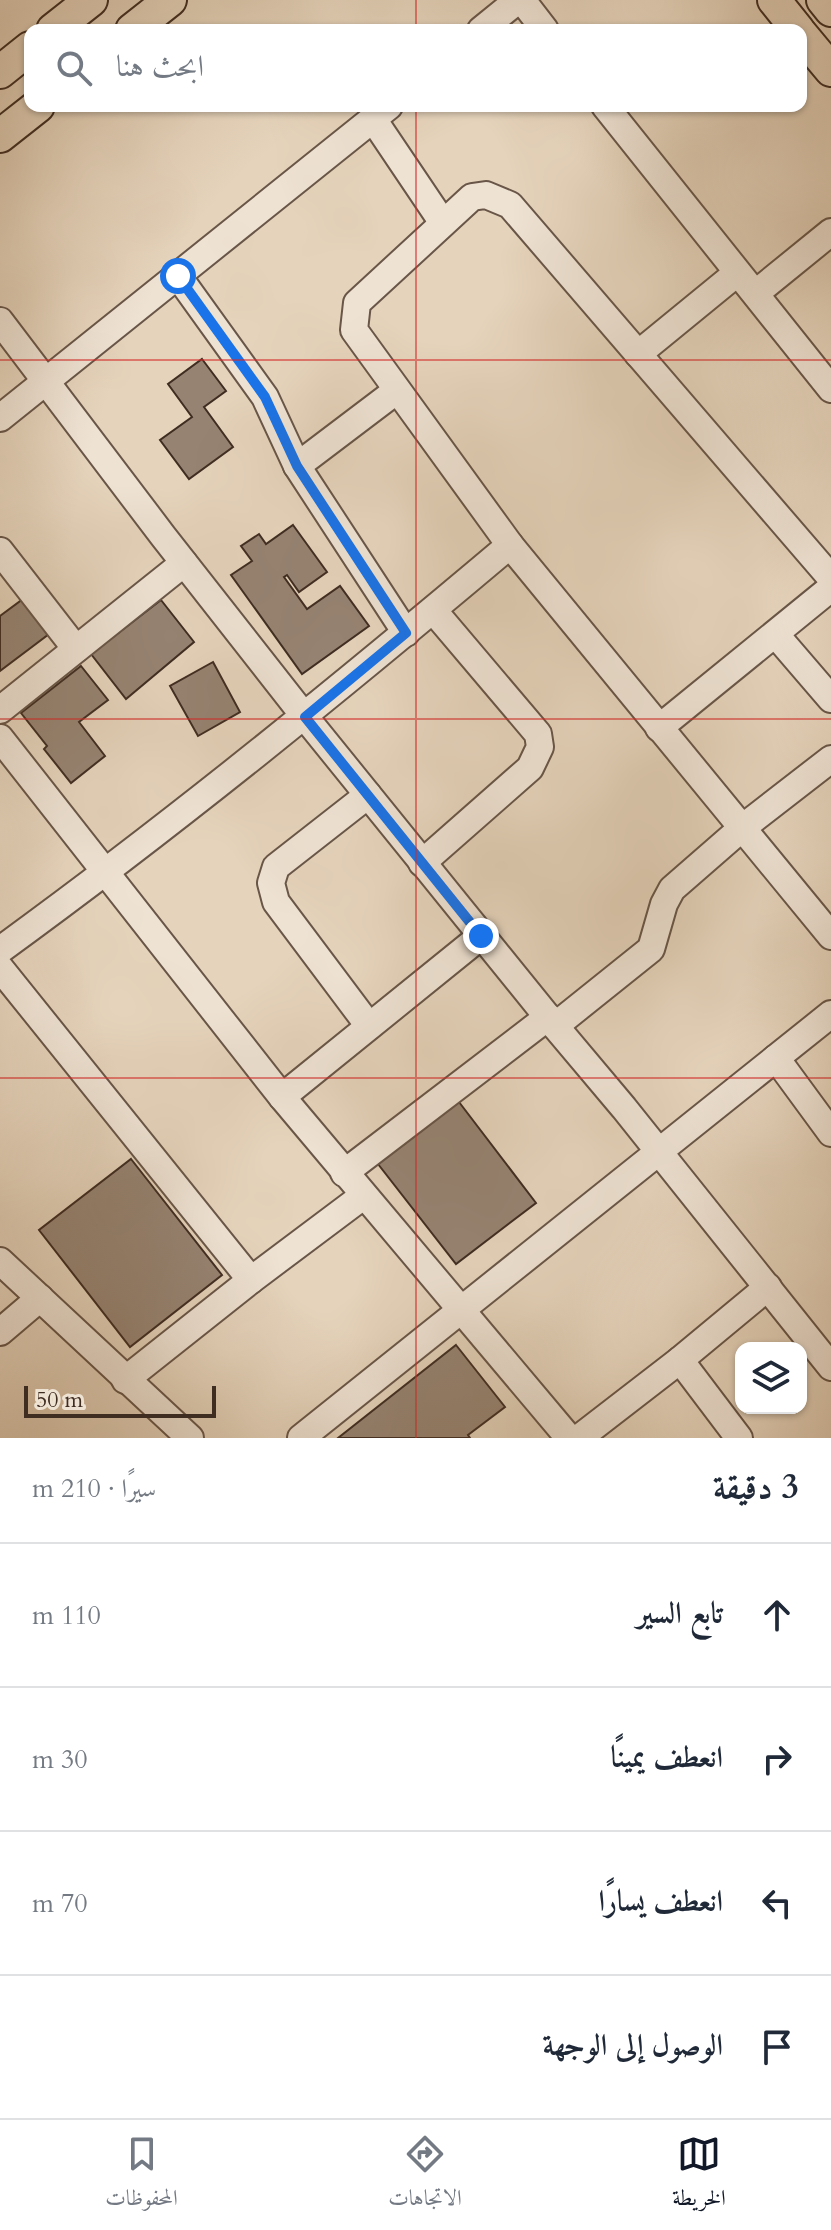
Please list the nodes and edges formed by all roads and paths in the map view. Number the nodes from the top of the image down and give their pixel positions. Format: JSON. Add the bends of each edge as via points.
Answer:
{"nodes":[{"id":1,"x":91,"y":0,"type":"edge"},
{"id":2,"x":170,"y":0,"type":"edge"},
{"id":3,"x":520,"y":0,"type":"edge"},
{"id":4,"x":774,"y":0,"type":"edge"},
{"id":5,"x":823,"y":0,"type":"edge"},
{"id":6,"x":831,"y":10,"type":"edge"},
{"id":7,"x":61,"y":24,"type":"edge"},
{"id":8,"x":140,"y":24,"type":"edge"},
{"id":9,"x":489,"y":24,"type":"edge"},
{"id":10,"x":540,"y":24,"type":"edge"},
{"id":11,"x":794,"y":24,"type":"edge"},
{"id":12,"x":807,"y":41,"type":"edge"},
{"id":13,"x":831,"y":70,"type":"edge"},
{"id":14,"x":30,"y":112,"type":"edge"},
{"id":15,"x":381,"y":112,"type":"edge"},
{"id":16,"x":610,"y":112,"type":"edge"},
{"id":17,"x":0,"y":136,"type":"edge"},
{"id":18,"x":443,"y":223,"type":"junction"},
{"id":19,"x":831,"y":232,"type":"edge"},
{"id":20,"x":737,"y":273,"type":"junction"},
{"id":21,"x":178,"y":276,"type":"junction"},
{"id":22,"x":756,"y":293,"type":"junction"},
{"id":23,"x":0,"y":321,"type":"edge"},
{"id":24,"x":638,"y":354,"type":"junction"},
{"id":25,"x":46,"y":383,"type":"junction"},
{"id":26,"x":831,"y":389,"type":"edge"},
{"id":27,"x":396,"y":391,"type":"junction"},
{"id":28,"x":0,"y":418,"type":"edge"},
{"id":29,"x":297,"y":466,"type":"junction"},
{"id":30,"x":510,"y":545,"type":"junction"},
{"id":31,"x":0,"y":551,"type":"edge"},
{"id":32,"x":184,"y":563,"type":"junction"},
{"id":33,"x":831,"y":578,"type":"edge"},
{"id":34,"x":831,"y":588,"type":"edge"},
{"id":35,"x":433,"y":610,"type":"junction"},
{"id":36,"x":406,"y":633,"type":"junction"},
{"id":37,"x":776,"y":635,"type":"junction"},
{"id":38,"x":76,"y":649,"type":"junction"},
{"id":39,"x":831,"y":699,"type":"edge"},
{"id":40,"x":0,"y":710,"type":"edge"},
{"id":41,"x":305,"y":717,"type":"junction"},
{"id":42,"x":659,"y":728,"type":"junction"},
{"id":43,"x":0,"y":738,"type":"edge"},
{"id":44,"x":831,"y":759,"type":"edge"},
{"id":45,"x":368,"y":795,"type":"junction"},
{"id":46,"x":742,"y":828,"type":"junction"},
{"id":47,"x":422,"y":863,"type":"junction"},
{"id":48,"x":106,"y":873,"type":"junction"},
{"id":49,"x":481,"y":936,"type":"junction"},
{"id":50,"x":831,"y":936,"type":"edge"},
{"id":51,"x":0,"y":950,"type":"edge"},
{"id":52,"x":0,"y":968,"type":"edge"},
{"id":53,"x":831,"y":1014,"type":"edge"},
{"id":54,"x":551,"y":1022,"type":"junction"},
{"id":55,"x":369,"y":1026,"type":"junction"},
{"id":56,"x":776,"y":1058,"type":"junction"},
{"id":57,"x":282,"y":1097,"type":"junction"},
{"id":58,"x":831,"y":1133,"type":"edge"},
{"id":59,"x":659,"y":1152,"type":"junction"},
{"id":60,"x":344,"y":1173,"type":"junction"},
{"id":61,"x":363,"y":1196,"type":"junction"},
{"id":62,"x":0,"y":1261,"type":"edge"},
{"id":63,"x":251,"y":1280,"type":"junction"},
{"id":64,"x":768,"y":1287,"type":"junction"},
{"id":65,"x":40,"y":1298,"type":"junction"},
{"id":66,"x":461,"y":1311,"type":"junction"},
{"id":67,"x":0,"y":1332,"type":"edge"},
{"id":68,"x":680,"y":1360,"type":"junction"},
{"id":69,"x":831,"y":1367,"type":"edge"},
{"id":70,"x":125,"y":1380,"type":"junction"},
{"id":71,"x":190,"y":1438,"type":"edge"},
{"id":72,"x":301,"y":1438,"type":"edge"},
{"id":73,"x":569,"y":1438,"type":"edge"},
{"id":74,"x":579,"y":1438,"type":"edge"},
{"id":75,"x":739,"y":1438,"type":"edge"}],
"edges":[{"from":1,"to":7,"type":"main road"},
{"from":2,"to":8,"type":"main road"},
{"from":3,"to":9,"type":"street"},
{"from":3,"to":10,"type":"street"},
{"from":4,"to":11,"type":"main road"},
{"from":5,"to":6,"type":"main road"},
{"from":12,"to":13,"type":"main road"},
{"from":14,"to":17,"type":"main road"},
{"from":15,"to":18,"type":"street"},
{"from":15,"to":21,"type":"street"},
{"from":16,"to":20,"type":"street"},
{"from":18,"to":24,"type":"street","via":[[472,197],[486,195],[510,205]]},
{"from":18,"to":27,"type":"street","via":[[354,311],[354,330]]},
{"from":19,"to":22,"type":"street"},
{"from":20,"to":22,"type":"street"},
{"from":20,"to":24,"type":"street"},
{"from":21,"to":25,"type":"street"},
{"from":21,"to":29,"type":"street","via":[[265,397]]},
{"from":22,"to":26,"type":"street"},
{"from":23,"to":25,"type":"street"},
{"from":24,"to":33,"type":"street"},
{"from":25,"to":28,"type":"street"},
{"from":25,"to":32,"type":"street"},
{"from":27,"to":29,"type":"street"},
{"from":27,"to":30,"type":"street"},
{"from":29,"to":36,"type":"street"},
{"from":30,"to":35,"type":"street"},
{"from":30,"to":42,"type":"street"},
{"from":31,"to":38,"type":"street"},
{"from":32,"to":38,"type":"street"},
{"from":32,"to":41,"type":"street"},
{"from":34,"to":37,"type":"street"},
{"from":35,"to":36,"type":"street"},
{"from":35,"to":47,"type":"street","via":[[538,734],[540,747],[530,768]]},
{"from":36,"to":41,"type":"street"},
{"from":37,"to":39,"type":"street"},
{"from":37,"to":42,"type":"street"},
{"from":38,"to":40,"type":"street"},
{"from":41,"to":45,"type":"street"},
{"from":41,"to":48,"type":"street"},
{"from":42,"to":46,"type":"street"},
{"from":43,"to":48,"type":"street"},
{"from":44,"to":46,"type":"street"},
{"from":45,"to":47,"type":"street"},
{"from":45,"to":55,"type":"street","via":[[276,867],[271,883],[276,902]]},
{"from":46,"to":50,"type":"street"},
{"from":46,"to":54,"type":"street","via":[[672,889],[651,949]]},
{"from":47,"to":49,"type":"street"},
{"from":48,"to":51,"type":"street"},
{"from":48,"to":57,"type":"street"},
{"from":49,"to":54,"type":"street"},
{"from":49,"to":55,"type":"street"},
{"from":52,"to":63,"type":"street"},
{"from":53,"to":56,"type":"street"},
{"from":54,"to":59,"type":"street"},
{"from":54,"to":60,"type":"street"},
{"from":55,"to":57,"type":"street"},
{"from":56,"to":58,"type":"street"},
{"from":56,"to":59,"type":"street"},
{"from":57,"to":60,"type":"street"},
{"from":59,"to":64,"type":"street"},
{"from":59,"to":66,"type":"street"},
{"from":60,"to":61,"type":"street"},
{"from":61,"to":63,"type":"street"},
{"from":61,"to":66,"type":"street"},
{"from":62,"to":65,"type":"street"},
{"from":63,"to":70,"type":"street"},
{"from":64,"to":68,"type":"street"},
{"from":64,"to":69,"type":"street"},
{"from":65,"to":67,"type":"street"},
{"from":65,"to":70,"type":"street"},
{"from":66,"to":72,"type":"street"},
{"from":66,"to":73,"type":"street"},
{"from":68,"to":74,"type":"street"},
{"from":68,"to":75,"type":"street"},
{"from":70,"to":71,"type":"street"}]}
